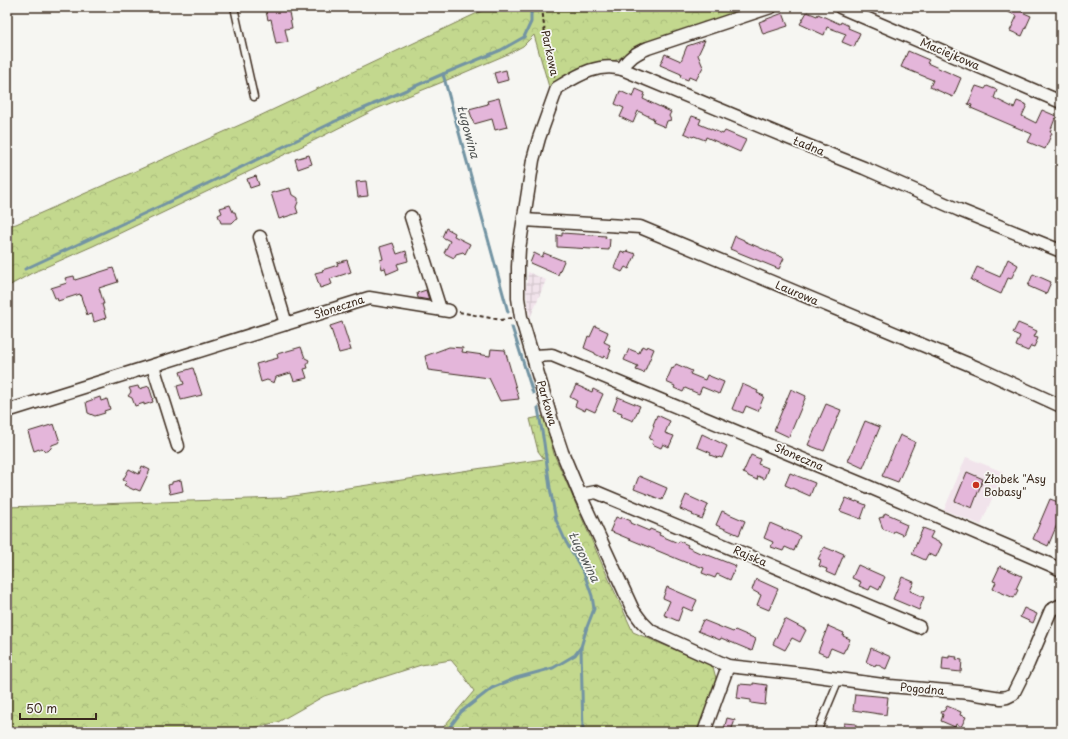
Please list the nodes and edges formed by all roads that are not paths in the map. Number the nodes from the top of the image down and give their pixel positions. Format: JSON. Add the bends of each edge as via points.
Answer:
{"nodes":[{"id":1,"x":234,"y":7,"type":"edge"},
{"id":2,"x":771,"y":7,"type":"edge"},
{"id":3,"x":840,"y":7,"type":"edge"},
{"id":4,"x":622,"y":69,"type":"junction"},
{"id":5,"x":557,"y":88,"type":"joint"},
{"id":6,"x":254,"y":98,"type":"dead end"},
{"id":7,"x":1061,"y":102,"type":"edge"},
{"id":8,"x":411,"y":217,"type":"dead end"},
{"id":9,"x":524,"y":220,"type":"junction"},
{"id":10,"x":260,"y":237,"type":"dead end"},
{"id":11,"x":1061,"y":251,"type":"edge"},
{"id":12,"x":286,"y":324,"type":"junction"},
{"id":13,"x":534,"y":356,"type":"junction"},
{"id":14,"x":152,"y":366,"type":"junction"},
{"id":15,"x":1061,"y":406,"type":"edge"},
{"id":16,"x":7,"y":410,"type":"edge"},
{"id":17,"x":178,"y":446,"type":"dead end"},
{"id":18,"x":580,"y":495,"type":"junction"},
{"id":19,"x":1061,"y":570,"type":"edge"},
{"id":20,"x":1061,"y":605,"type":"edge"},
{"id":21,"x":919,"y":627,"type":"dead end"},
{"id":22,"x":728,"y":666,"type":"junction"},
{"id":23,"x":839,"y":679,"type":"junction"},
{"id":24,"x":704,"y":732,"type":"edge"},
{"id":25,"x":817,"y":732,"type":"edge"}],
"edges":[{"from":1,"to":6,"type":"lane"},
{"from":2,"to":4,"type":"street","via":[[648,48],[630,57]]},
{"from":3,"to":7,"type":"street","name":"Maciejkowa"},
{"from":4,"to":5,"type":"street","name":"Ładna","via":[[595,69]]},
{"from":4,"to":11,"type":"street","name":"Ładna"},
{"from":5,"to":9,"type":"street","name":"Parkowa","via":[[533,160]]},
{"from":8,"to":12,"type":"street","name":"Słoneczna","via":[[445,310],[369,298]]},
{"from":9,"to":13,"type":"street","name":"Parkowa","via":[[519,250],[518,298],[521,317]]},
{"from":9,"to":15,"type":"street","name":"Laurowa","via":[[640,227],[980,369]]},
{"from":10,"to":12,"type":"street"},
{"from":12,"to":14,"type":"street","name":"Słoneczna"},
{"from":13,"to":18,"type":"street","name":"Parkowa","via":[[556,434]]},
{"from":13,"to":19,"type":"street","name":"Słoneczna","via":[[552,355]]},
{"from":14,"to":16,"type":"street","name":"Słoneczna"},
{"from":14,"to":17,"type":"street"},
{"from":18,"to":21,"type":"street","name":"Rajska","via":[[596,492]]},
{"from":18,"to":22,"type":"street","name":"Parkowa","via":[[633,610],[642,622],[651,631]]},
{"from":20,"to":23,"type":"street","name":"Pogodna","via":[[1051,610],[1013,694],[1007,697]]},
{"from":22,"to":23,"type":"street","name":"Pogodna"},
{"from":22,"to":24,"type":"street"},
{"from":23,"to":25,"type":"lane"}]}
